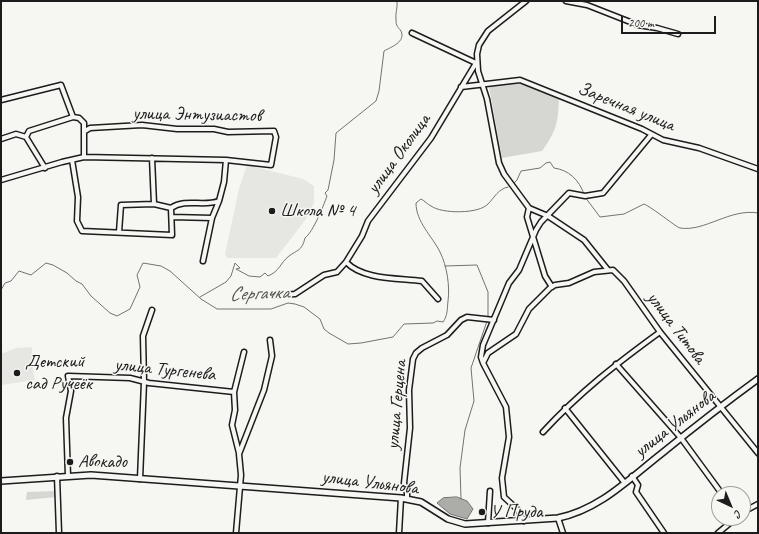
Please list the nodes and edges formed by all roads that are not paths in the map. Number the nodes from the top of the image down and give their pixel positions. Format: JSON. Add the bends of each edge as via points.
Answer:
{"nodes":[{"id":1,"x":526,"y":1,"type":"edge"},
{"id":2,"x":566,"y":1,"type":"edge"},
{"id":3,"x":412,"y":33,"type":"dead end"},
{"id":4,"x":678,"y":34,"type":"dead end"},
{"id":5,"x":476,"y":63,"type":"junction"},
{"id":6,"x":482,"y":85,"type":"junction"},
{"id":7,"x":461,"y":87,"type":"junction"},
{"id":8,"x":1,"y":100,"type":"edge"},
{"id":9,"x":73,"y":117,"type":"junction"},
{"id":10,"x":85,"y":131,"type":"junction"},
{"id":11,"x":651,"y":135,"type":"junction"},
{"id":12,"x":26,"y":137,"type":"junction"},
{"id":13,"x":1,"y":140,"type":"edge"},
{"id":14,"x":84,"y":157,"type":"junction"},
{"id":15,"x":152,"y":158,"type":"junction"},
{"id":16,"x":72,"y":160,"type":"junction"},
{"id":17,"x":226,"y":160,"type":"junction"},
{"id":18,"x":45,"y":168,"type":"junction"},
{"id":19,"x":758,"y":169,"type":"edge"},
{"id":20,"x":1,"y":180,"type":"edge"},
{"id":21,"x":218,"y":201,"type":"junction"},
{"id":22,"x":154,"y":204,"type":"junction"},
{"id":23,"x":171,"y":208,"type":"junction"},
{"id":24,"x":529,"y":208,"type":"junction"},
{"id":25,"x":548,"y":216,"type":"junction"},
{"id":26,"x":172,"y":217,"type":"junction"},
{"id":27,"x":212,"y":218,"type":"junction"},
{"id":28,"x":119,"y":232,"type":"junction"},
{"id":29,"x":533,"y":237,"type":"junction"},
{"id":30,"x":203,"y":261,"type":"dead end"},
{"id":31,"x":346,"y":262,"type":"junction"},
{"id":32,"x":608,"y":270,"type":"junction"},
{"id":33,"x":552,"y":287,"type":"junction"},
{"id":34,"x":274,"y":295,"type":"dead end"},
{"id":35,"x":438,"y":299,"type":"dead end"},
{"id":36,"x":152,"y":310,"type":"dead end"},
{"id":37,"x":494,"y":320,"type":"junction"},
{"id":38,"x":660,"y":332,"type":"junction"},
{"id":39,"x":270,"y":340,"type":"dead end"},
{"id":40,"x":244,"y":352,"type":"dead end"},
{"id":41,"x":483,"y":363,"type":"junction"},
{"id":42,"x":616,"y":364,"type":"junction"},
{"id":43,"x":758,"y":379,"type":"edge"},
{"id":44,"x":144,"y":382,"type":"junction"},
{"id":45,"x":234,"y":392,"type":"junction"},
{"id":46,"x":720,"y":407,"type":"junction"},
{"id":47,"x":565,"y":408,"type":"junction"},
{"id":48,"x":543,"y":432,"type":"dead end"},
{"id":49,"x":681,"y":438,"type":"junction"},
{"id":50,"x":758,"y":453,"type":"edge"},
{"id":51,"x":240,"y":454,"type":"junction"},
{"id":52,"x":57,"y":476,"type":"junction"},
{"id":53,"x":68,"y":476,"type":"junction"},
{"id":54,"x":632,"y":476,"type":"junction"},
{"id":55,"x":140,"y":479,"type":"junction"},
{"id":56,"x":1,"y":481,"type":"edge"},
{"id":57,"x":624,"y":482,"type":"junction"},
{"id":58,"x":240,"y":486,"type":"junction"},
{"id":59,"x":716,"y":486,"type":"edge"},
{"id":60,"x":490,"y":490,"type":"dead end"},
{"id":61,"x":401,"y":498,"type":"junction"},
{"id":62,"x":407,"y":499,"type":"junction"},
{"id":63,"x":558,"y":518,"type":"junction"},
{"id":64,"x":524,"y":521,"type":"junction"},
{"id":65,"x":488,"y":523,"type":"junction"},
{"id":66,"x":726,"y":526,"type":"edge"},
{"id":67,"x":59,"y":533,"type":"edge"},
{"id":68,"x":236,"y":533,"type":"edge"},
{"id":69,"x":399,"y":533,"type":"edge"},
{"id":70,"x":563,"y":533,"type":"edge"},
{"id":71,"x":664,"y":533,"type":"edge"},
{"id":72,"x":718,"y":533,"type":"edge"}],
"edges":[{"from":1,"to":5,"type":"street","via":[[488,31],[480,45]]},
{"from":2,"to":4,"type":"street","via":[[638,25]]},
{"from":3,"to":5,"type":"street"},
{"from":5,"to":6,"type":"street"},
{"from":5,"to":7,"type":"street","name":"улица Околица"},
{"from":6,"to":7,"type":"street","name":"Заречная улица"},
{"from":6,"to":11,"type":"street","name":"Заречная улица","via":[[520,80],[642,129]]},
{"from":6,"to":24,"type":"street","via":[[499,163]]},
{"from":7,"to":31,"type":"street","name":"улица Околица","via":[[432,138],[368,221]]},
{"from":8,"to":9,"type":"street","via":[[61,85]]},
{"from":9,"to":10,"type":"street","via":[[82,120]]},
{"from":9,"to":12,"type":"street","via":[[29,132]]},
{"from":10,"to":14,"type":"street"},
{"from":10,"to":17,"type":"street","name":"улица Энтузиастов","via":[[90,128],[142,125],[228,132],[274,131],[276,137],[270,165]]},
{"from":11,"to":19,"type":"street","name":"Заречная улица","via":[[730,158]]},
{"from":11,"to":25,"type":"street","via":[[603,194],[585,196],[569,193]]},
{"from":12,"to":13,"type":"street","via":[[16,134]]},
{"from":12,"to":18,"type":"street"},
{"from":14,"to":15,"type":"street"},
{"from":14,"to":16,"type":"street"},
{"from":15,"to":17,"type":"street"},
{"from":15,"to":22,"type":"street"},
{"from":16,"to":18,"type":"street"},
{"from":16,"to":28,"type":"street","via":[[78,197],[77,221],[82,231]]},
{"from":17,"to":21,"type":"street","via":[[224,182]]},
{"from":18,"to":20,"type":"street"},
{"from":21,"to":23,"type":"street","via":[[211,204],[187,202]]},
{"from":21,"to":27,"type":"street"},
{"from":22,"to":23,"type":"street"},
{"from":22,"to":28,"type":"street","via":[[122,205]]},
{"from":23,"to":26,"type":"street"},
{"from":24,"to":25,"type":"street","name":"улица Титова"},
{"from":24,"to":29,"type":"street","via":[[527,217]]},
{"from":25,"to":29,"type":"street","via":[[541,222]]},
{"from":25,"to":32,"type":"street","name":"улица Титова","via":[[584,240]]},
{"from":26,"to":27,"type":"street"},
{"from":26,"to":28,"type":"street","via":[[172,235]]},
{"from":27,"to":30,"type":"street"},
{"from":29,"to":33,"type":"street","via":[[545,276]]},
{"from":29,"to":37,"type":"street","via":[[509,283]]},
{"from":31,"to":34,"type":"street","name":"улица Околица","via":[[337,272],[324,275],[295,294]]},
{"from":31,"to":35,"type":"street","via":[[353,269],[370,275],[422,281]]},
{"from":32,"to":33,"type":"street","via":[[594,272]]},
{"from":32,"to":38,"type":"street","name":"улица Титова","via":[[614,270],[624,281]]},
{"from":33,"to":41,"type":"street","via":[[529,309],[516,334],[488,353]]},
{"from":36,"to":44,"type":"street","via":[[143,336]]},
{"from":37,"to":41,"type":"street","via":[[483,345]]},
{"from":37,"to":62,"type":"street","name":"улица Герцена","via":[[467,317],[447,335],[422,348],[413,359],[409,390],[410,428],[404,483]]},
{"from":38,"to":42,"type":"street"},
{"from":38,"to":46,"type":"street","name":"улица Титова"},
{"from":39,"to":51,"type":"street","via":[[272,356],[264,390]]},
{"from":40,"to":45,"type":"street"},
{"from":41,"to":64,"type":"street","via":[[506,407],[509,438],[502,478],[504,497],[518,510]]},
{"from":42,"to":47,"type":"street"},
{"from":42,"to":49,"type":"street"},
{"from":43,"to":46,"type":"main road","name":"улица Ульянова"},
{"from":44,"to":45,"type":"street","name":"улица Тургенева"},
{"from":44,"to":53,"type":"street","name":"улица Тургенева","via":[[130,378],[68,376],[71,391],[66,418]]},
{"from":44,"to":55,"type":"street"},
{"from":45,"to":51,"type":"street","via":[[235,410],[232,424]]},
{"from":46,"to":49,"type":"main road","name":"улица Ульянова"},
{"from":46,"to":50,"type":"street","name":"улица Титова"},
{"from":47,"to":48,"type":"street"},
{"from":47,"to":57,"type":"street"},
{"from":49,"to":54,"type":"main road","name":"улица Ульянова"},
{"from":49,"to":59,"type":"street"},
{"from":51,"to":58,"type":"street"},
{"from":52,"to":53,"type":"main road","name":"улица Ульянова"},
{"from":52,"to":56,"type":"main road","name":"улица Ульянова"},
{"from":52,"to":67,"type":"street"},
{"from":53,"to":55,"type":"main road","name":"улица Ульянова"},
{"from":54,"to":57,"type":"main road","name":"улица Ульянова"},
{"from":54,"to":71,"type":"street","via":[[638,485],[636,492]]},
{"from":55,"to":58,"type":"main road","name":"улица Ульянова"},
{"from":57,"to":63,"type":"main road","name":"улица Ульянова","via":[[590,508]]},
{"from":58,"to":61,"type":"main road","name":"улица Ульянова"},
{"from":58,"to":68,"type":"street"},
{"from":60,"to":65,"type":"street"},
{"from":61,"to":62,"type":"main road","name":"улица Ульянова"},
{"from":61,"to":69,"type":"street"},
{"from":62,"to":65,"type":"main road","name":"улица Ульянова","via":[[421,502],[456,522]]},
{"from":63,"to":64,"type":"main road","name":"улица Ульянова"},
{"from":63,"to":70,"type":"street"},
{"from":64,"to":65,"type":"main road","name":"улица Ульянова"},
{"from":66,"to":72,"type":"street"}]}
